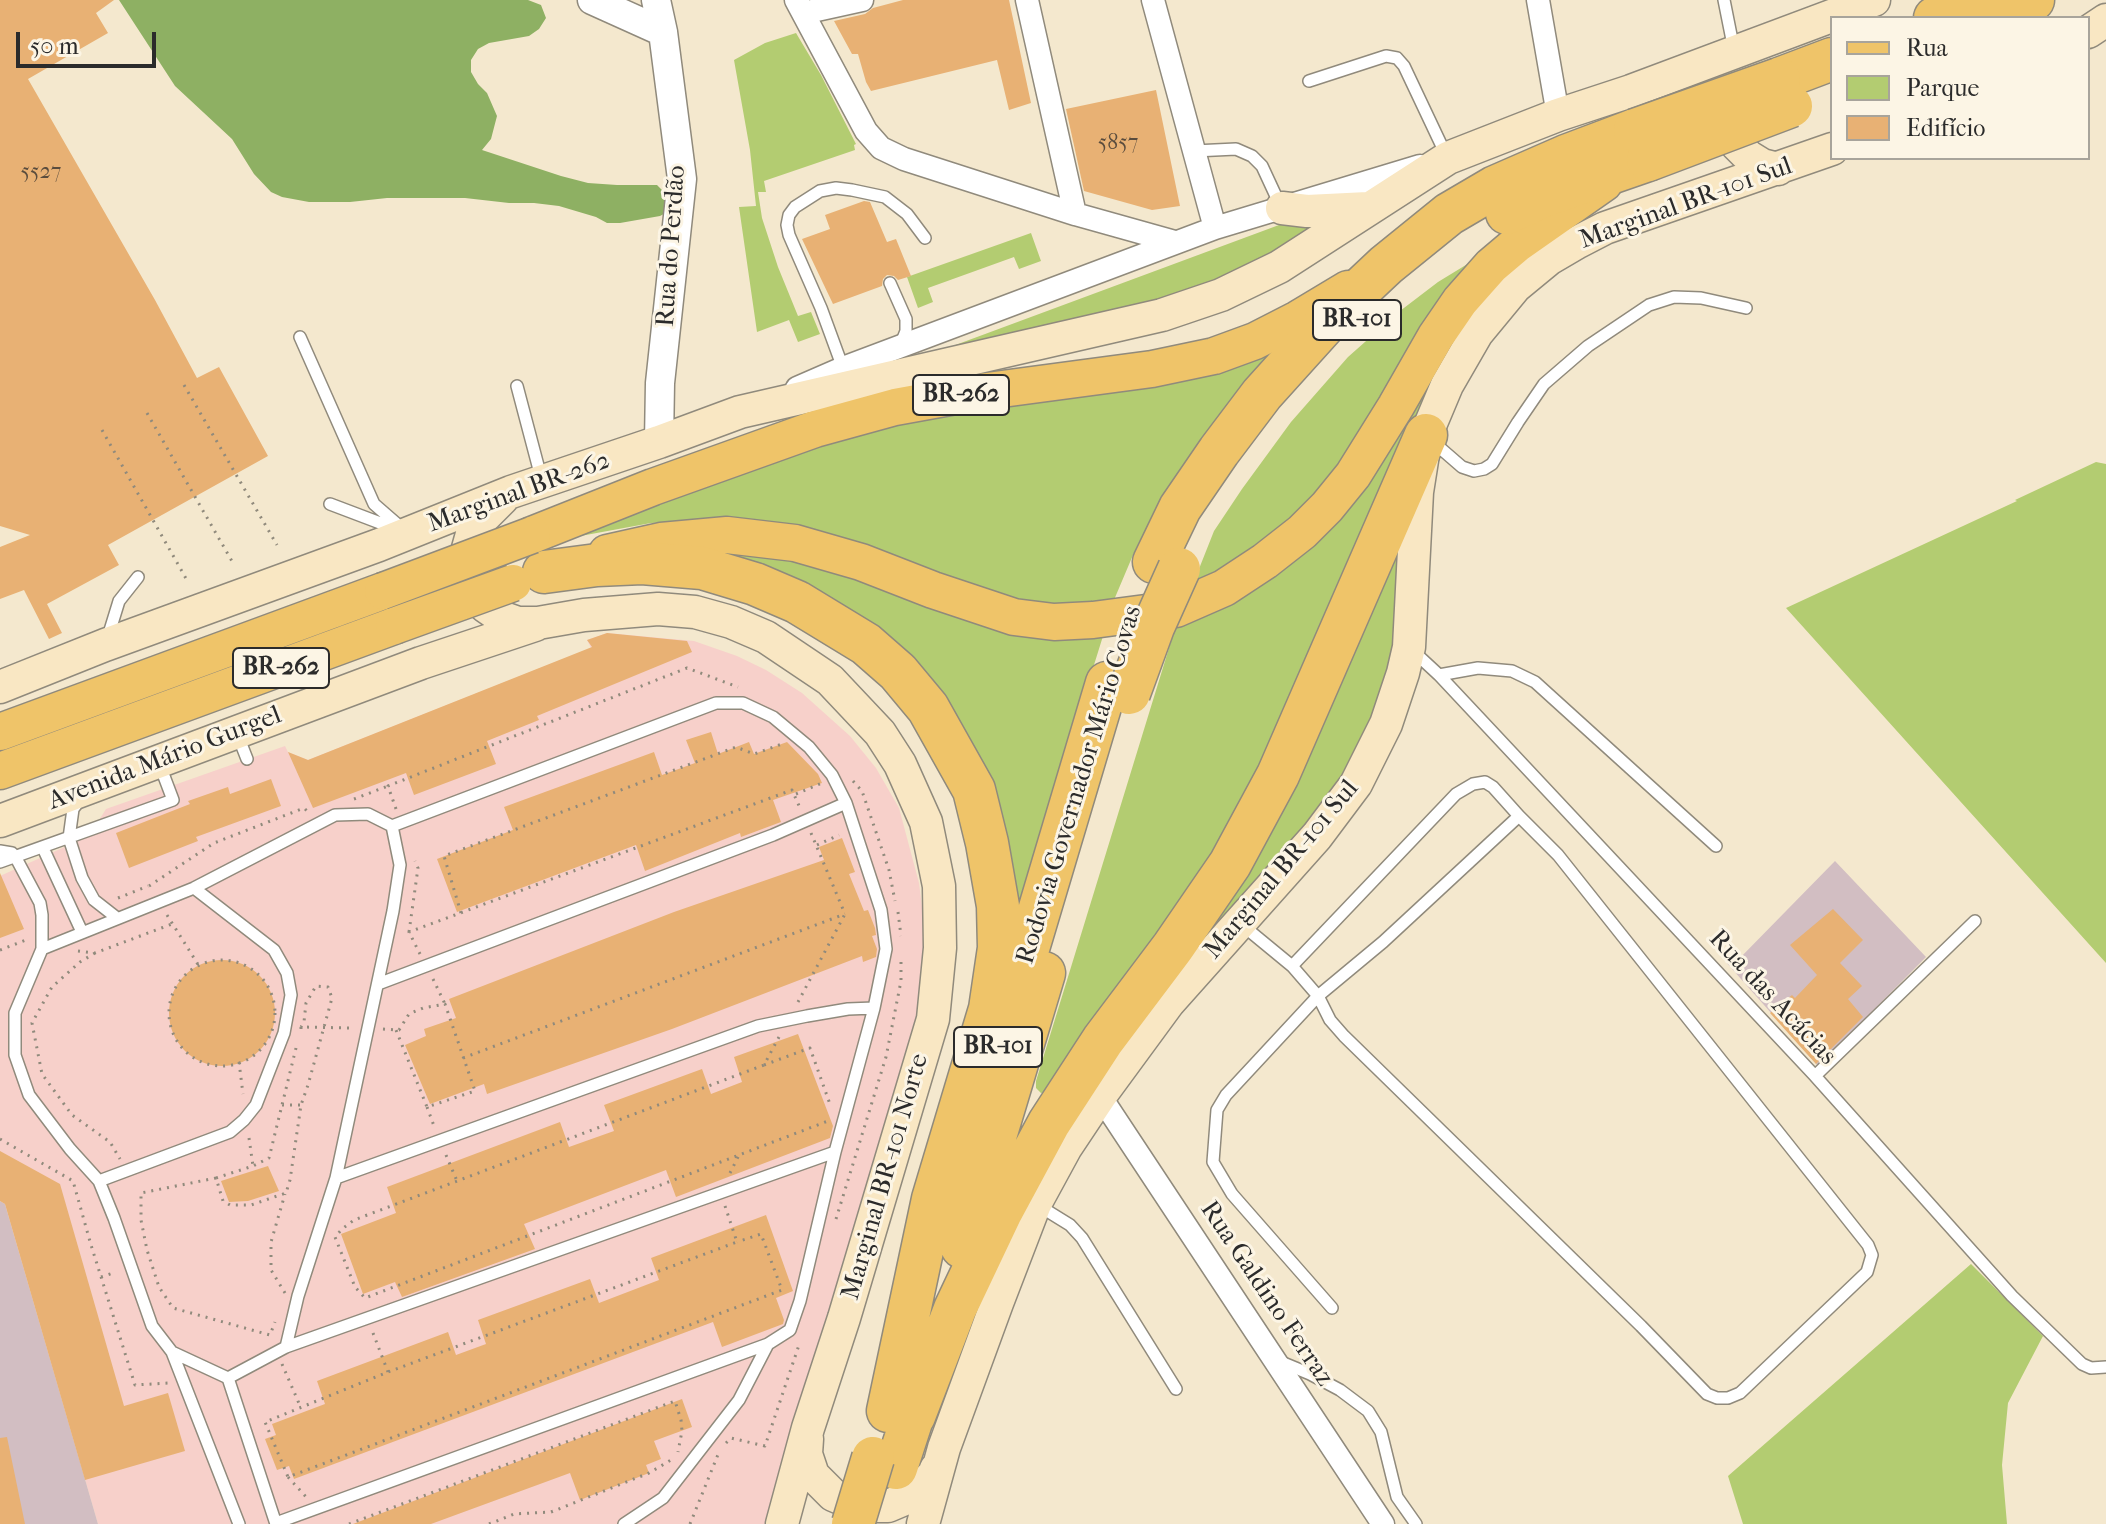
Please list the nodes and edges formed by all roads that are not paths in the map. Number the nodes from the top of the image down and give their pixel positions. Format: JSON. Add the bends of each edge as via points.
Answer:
{"nodes":[{"id":1,"x":592,"y":0,"type":"edge"},
{"id":2,"x":656,"y":0,"type":"edge"},
{"id":3,"x":862,"y":0,"type":"edge"},
{"id":4,"x":1027,"y":0,"type":"edge"},
{"id":5,"x":1153,"y":0,"type":"edge"},
{"id":6,"x":1538,"y":0,"type":"edge"},
{"id":7,"x":1724,"y":0,"type":"edge"},
{"id":8,"x":1874,"y":0,"type":"edge"},
{"id":9,"x":1977,"y":0,"type":"edge"},
{"id":10,"x":2033,"y":0,"type":"edge"},
{"id":11,"x":800,"y":7,"type":"edge"},
{"id":12,"x":1832,"y":16,"type":"edge"},
{"id":13,"x":1940,"y":16,"type":"edge"},
{"id":14,"x":2003,"y":16,"type":"edge"},
{"id":15,"x":1830,"y":17,"type":"edge"},
{"id":16,"x":663,"y":32,"type":"junction"},
{"id":17,"x":1746,"y":49,"type":"junction"},
{"id":18,"x":1830,"y":60,"type":"edge"},
{"id":19,"x":1309,"y":81,"type":"dead end"},
{"id":20,"x":1830,"y":89,"type":"edge"},
{"id":21,"x":1785,"y":93,"type":"junction"},
{"id":22,"x":1558,"y":115,"type":"junction"},
{"id":23,"x":1634,"y":138,"type":"junction"},
{"id":24,"x":1830,"y":150,"type":"edge"},
{"id":25,"x":1194,"y":151,"type":"junction"},
{"id":26,"x":1448,"y":158,"type":"junction"},
{"id":27,"x":1778,"y":169,"type":"junction"},
{"id":28,"x":1675,"y":204,"type":"junction"},
{"id":29,"x":1282,"y":208,"type":"junction"},
{"id":30,"x":1371,"y":208,"type":"junction"},
{"id":31,"x":1075,"y":214,"type":"junction"},
{"id":32,"x":1215,"y":228,"type":"junction"},
{"id":33,"x":925,"y":238,"type":"dead end"},
{"id":34,"x":1175,"y":242,"type":"junction"},
{"id":35,"x":1386,"y":265,"type":"junction"},
{"id":36,"x":890,"y":283,"type":"dead end"},
{"id":37,"x":1746,"y":308,"type":"dead end"},
{"id":38,"x":300,"y":337,"type":"dead end"},
{"id":39,"x":900,"y":347,"type":"junction"},
{"id":40,"x":843,"y":368,"type":"junction"},
{"id":41,"x":517,"y":386,"type":"dead end"},
{"id":42,"x":740,"y":412,"type":"junction"},
{"id":43,"x":1426,"y":435,"type":"junction"},
{"id":44,"x":659,"y":442,"type":"junction"},
{"id":45,"x":542,"y":482,"type":"junction"},
{"id":46,"x":511,"y":492,"type":"junction"},
{"id":47,"x":330,"y":504,"type":"dead end"},
{"id":48,"x":393,"y":539,"type":"junction"},
{"id":49,"x":530,"y":564,"type":"junction"},
{"id":50,"x":1166,"y":565,"type":"junction"},
{"id":51,"x":138,"y":577,"type":"dead end"},
{"id":52,"x":558,"y":619,"type":"junction"},
{"id":53,"x":105,"y":645,"type":"junction"},
{"id":54,"x":1409,"y":647,"type":"junction"},
{"id":55,"x":421,"y":663,"type":"junction"},
{"id":56,"x":1439,"y":675,"type":"junction"},
{"id":57,"x":11,"y":679,"type":"edge"},
{"id":58,"x":0,"y":732,"type":"edge"},
{"id":59,"x":158,"y":761,"type":"junction"},
{"id":60,"x":0,"y":771,"type":"edge"},
{"id":61,"x":92,"y":787,"type":"junction"},
{"id":62,"x":846,"y":803,"type":"junction"},
{"id":63,"x":1519,"y":816,"type":"junction"},
{"id":64,"x":396,"y":824,"type":"junction"},
{"id":65,"x":5,"y":825,"type":"edge"},
{"id":66,"x":69,"y":838,"type":"junction"},
{"id":67,"x":1716,"y":846,"type":"dead end"},
{"id":68,"x":43,"y":848,"type":"junction"},
{"id":69,"x":0,"y":851,"type":"edge"},
{"id":70,"x":16,"y":858,"type":"junction"},
{"id":71,"x":0,"y":862,"type":"edge"},
{"id":72,"x":194,"y":888,"type":"junction"},
{"id":73,"x":117,"y":918,"type":"junction"},
{"id":74,"x":1975,"y":921,"type":"dead end"},
{"id":75,"x":1240,"y":924,"type":"junction"},
{"id":76,"x":82,"y":932,"type":"junction"},
{"id":77,"x":42,"y":949,"type":"junction"},
{"id":78,"x":1292,"y":966,"type":"junction"},
{"id":79,"x":378,"y":984,"type":"junction"},
{"id":80,"x":1318,"y":996,"type":"junction"},
{"id":81,"x":874,"y":1008,"type":"junction"},
{"id":82,"x":1815,"y":1076,"type":"junction"},
{"id":83,"x":1100,"y":1096,"type":"junction"},
{"id":84,"x":835,"y":1152,"type":"junction"},
{"id":85,"x":336,"y":1178,"type":"junction"},
{"id":86,"x":99,"y":1181,"type":"junction"},
{"id":87,"x":1035,"y":1204,"type":"junction"},
{"id":88,"x":1332,"y":1308,"type":"dead end"},
{"id":89,"x":768,"y":1344,"type":"junction"},
{"id":90,"x":282,"y":1349,"type":"junction"},
{"id":91,"x":172,"y":1352,"type":"junction"},
{"id":92,"x":1277,"y":1360,"type":"junction"},
{"id":93,"x":2106,"y":1367,"type":"edge"},
{"id":94,"x":228,"y":1378,"type":"junction"},
{"id":95,"x":1176,"y":1389,"type":"dead end"},
{"id":96,"x":901,"y":1413,"type":"junction"},
{"id":97,"x":808,"y":1428,"type":"junction"},
{"id":98,"x":944,"y":1448,"type":"junction"},
{"id":99,"x":885,"y":1463,"type":"junction"},
{"id":100,"x":276,"y":1523,"type":"edge"},
{"id":101,"x":239,"y":1524,"type":"edge"},
{"id":102,"x":624,"y":1524,"type":"edge"},
{"id":103,"x":782,"y":1524,"type":"edge"},
{"id":104,"x":853,"y":1524,"type":"edge"},
{"id":105,"x":879,"y":1524,"type":"edge"},
{"id":106,"x":923,"y":1524,"type":"edge"},
{"id":107,"x":1383,"y":1524,"type":"edge"},
{"id":108,"x":1416,"y":1524,"type":"edge"}],
"edges":[{"from":1,"to":16,"type":"street"},
{"from":2,"to":16,"type":"street","name":"Rua do Perdão"},
{"from":3,"to":11,"type":"street"},
{"from":4,"to":31,"type":"street"},
{"from":5,"to":25,"type":"street"},
{"from":6,"to":22,"type":"street"},
{"from":7,"to":17,"type":"lane"},
{"from":8,"to":12,"type":"main road"},
{"from":9,"to":13,"type":"highway"},
{"from":10,"to":14,"type":"highway"},
{"from":11,"to":31,"type":"street","via":[[866,131],[881,148]]},
{"from":15,"to":17,"type":"main road"},
{"from":16,"to":44,"type":"street","name":"Rua do Perdão","via":[[682,179],[660,383]]},
{"from":17,"to":23,"type":"main road"},
{"from":17,"to":27,"type":"main road","via":[[1723,91],[1727,129],[1749,157]]},
{"from":18,"to":21,"type":"highway","name":"Rodovia Governador Mário Covas","number":"BR-101"},
{"from":19,"to":26,"type":"lane","via":[[1386,56],[1397,58]]},
{"from":20,"to":21,"type":"highway","name":"Rodovia Governador Mário Covas","number":"BR-101"},
{"from":21,"to":23,"type":"highway","name":"Rodovia Governador Mário Covas","number":"BR-101","bridge":true},
{"from":22,"to":23,"type":"main road"},
{"from":22,"to":26,"type":"main road"},
{"from":23,"to":28,"type":"main road","via":[[1651,89],[1670,93],[1699,119],[1707,137],[1702,176]]},
{"from":23,"to":35,"type":"highway","name":"Rodovia Governador Mário Covas","number":"BR-101","via":[[1566,156],[1495,187],[1449,214]]},
{"from":23,"to":49,"type":"main road","number":"BR-262","via":[[1491,266],[1460,301],[1353,475],[1327,507],[1265,561],[1224,588],[1176,609],[1054,622],[1014,617],[795,543],[727,535]]},
{"from":23,"to":50,"type":"highway","name":"Rodovia Governador Mário Covas","number":"BR-101","via":[[1544,196],[1450,242],[1393,286],[1332,348]]},
{"from":24,"to":27,"type":"main road","name":"Marginal BR-101 Sul"},
{"from":25,"to":29,"type":"lane","via":[[1236,149],[1252,156]]},
{"from":25,"to":32,"type":"street"},
{"from":26,"to":29,"type":"street"},
{"from":26,"to":30,"type":"main road","name":"Marginal BR-262"},
{"from":27,"to":28,"type":"main road","name":"Marginal BR-101 Sul"},
{"from":28,"to":43,"type":"main road","name":"Marginal BR-101 Sul","via":[[1578,242],[1515,287],[1477,333]]},
{"from":29,"to":30,"type":"main road"},
{"from":29,"to":32,"type":"street"},
{"from":30,"to":42,"type":"main road","name":"Marginal BR-262","via":[[1279,267],[1162,315]]},
{"from":31,"to":34,"type":"street"},
{"from":32,"to":34,"type":"street"},
{"from":33,"to":40,"type":"lane","via":[[885,197],[852,190],[820,191],[789,215],[789,235]]},
{"from":34,"to":39,"type":"street"},
{"from":35,"to":49,"type":"main road","number":"BR-262","via":[[1298,319],[1214,356],[972,393],[800,434],[653,487]]},
{"from":35,"to":50,"type":"highway","name":"Rodovia Governador Mário Covas","number":"BR-101","via":[[1262,394],[1219,451],[1180,508]]},
{"from":36,"to":39,"type":"lane","via":[[906,319]]},
{"from":37,"to":43,"type":"lane","via":[[1674,297],[1649,305],[1544,384],[1484,469],[1462,467]]},
{"from":38,"to":48,"type":"lane"},
{"from":39,"to":40,"type":"street"},
{"from":40,"to":42,"type":"street"},
{"from":41,"to":45,"type":"lane"},
{"from":42,"to":44,"type":"main road","name":"Marginal BR-262"},
{"from":43,"to":54,"type":"main road","name":"Marginal BR-101 Sul","via":[[1417,492]]},
{"from":43,"to":96,"type":"highway","via":[[1278,775],[1230,864],[1049,1123]]},
{"from":44,"to":45,"type":"main road","name":"Marginal BR-262"},
{"from":45,"to":46,"type":"main road","name":"Marginal BR-262"},
{"from":46,"to":48,"type":"main road","name":"Marginal BR-262"},
{"from":46,"to":52,"type":"main road","via":[[472,534],[467,572],[485,606],[501,617],[518,623]]},
{"from":47,"to":48,"type":"lane"},
{"from":48,"to":53,"type":"main road"},
{"from":48,"to":55,"type":"main road","via":[[440,557],[461,594],[453,636]]},
{"from":49,"to":58,"type":"main road","number":"BR-262","bridge":true,"via":[[383,591]]},
{"from":49,"to":60,"type":"main road","name":"Avenida Mário Gurgel","number":"BR-262","bridge":true,"via":[[394,626]]},
{"from":49,"to":96,"type":"highway","via":[[702,568],[797,602],[866,644],[898,672],[928,708],[974,790],[998,906],[999,948],[990,1009],[933,1199]]},
{"from":50,"to":96,"type":"highway","name":"Rodovia Governador Mário Covas","number":"BR-101","via":[[1128,623],[1118,688]]},
{"from":51,"to":53,"type":"lane","via":[[119,601]]},
{"from":52,"to":55,"type":"main road"},
{"from":52,"to":97,"type":"main road","name":"Marginal BR-101 Norte","via":[[658,609],[695,612],[766,637],[830,680],[880,733],[926,822],[939,886],[933,1019]]},
{"from":53,"to":57,"type":"main road"},
{"from":54,"to":56,"type":"lane","name":"Rua das Acácias"},
{"from":54,"to":75,"type":"main road","name":"Marginal BR-101 Sul","via":[[1386,724],[1356,784]]},
{"from":55,"to":59,"type":"main road","name":"Avenida Mário Gurgel","number":"BR-262","via":[[242,746]]},
{"from":56,"to":67,"type":"lane","via":[[1478,668],[1512,671],[1535,682]]},
{"from":56,"to":82,"type":"lane","name":"Rua das Acácias"},
{"from":59,"to":61,"type":"main road","name":"Avenida Mário Gurgel","number":"BR-262"},
{"from":59,"to":66,"type":"lane","via":[[173,800]]},
{"from":61,"to":65,"type":"main road","name":"Avenida Mário Gurgel","number":"BR-262"},
{"from":61,"to":66,"type":"lane","via":[[73,809]]},
{"from":62,"to":64,"type":"lane","via":[[809,747],[773,717],[743,703],[716,703]]},
{"from":62,"to":79,"type":"lane"},
{"from":62,"to":81,"type":"lane","via":[[881,910],[886,949]]},
{"from":63,"to":78,"type":"lane","via":[[1485,782],[1456,794]]},
{"from":63,"to":80,"type":"lane"},
{"from":63,"to":80,"type":"lane","via":[[1558,855],[1872,1255],[1867,1272],[1740,1393],[1728,1398],[1707,1394],[1344,1036]]},
{"from":64,"to":72,"type":"lane","via":[[368,814],[335,815]]},
{"from":64,"to":79,"type":"lane","via":[[400,865]]},
{"from":66,"to":68,"type":"lane"},
{"from":66,"to":73,"type":"lane","via":[[94,900]]},
{"from":68,"to":70,"type":"lane"},
{"from":68,"to":76,"type":"lane"},
{"from":69,"to":70,"type":"lane"},
{"from":70,"to":71,"type":"lane"},
{"from":70,"to":77,"type":"lane","via":[[40,903]]},
{"from":72,"to":73,"type":"lane"},
{"from":72,"to":86,"type":"lane","via":[[274,950],[287,973],[291,995],[284,1033],[256,1105],[230,1132]]},
{"from":73,"to":76,"type":"lane"},
{"from":74,"to":82,"type":"lane"},
{"from":75,"to":78,"type":"lane"},
{"from":75,"to":83,"type":"main road","name":"Marginal BR-101 Sul","via":[[1169,1002]]},
{"from":76,"to":77,"type":"lane"},
{"from":77,"to":86,"type":"lane","via":[[15,1013],[15,1055],[29,1095]]},
{"from":78,"to":80,"type":"lane"},
{"from":79,"to":85,"type":"lane"},
{"from":80,"to":88,"type":"lane","via":[[1226,1095],[1217,1110],[1213,1162],[1232,1194]]},
{"from":81,"to":84,"type":"lane"},
{"from":81,"to":85,"type":"lane","via":[[758,1026]]},
{"from":82,"to":93,"type":"lane","name":"Rua das Acácias","via":[[2012,1296],[2082,1364]]},
{"from":83,"to":87,"type":"main road","name":"Marginal BR-101 Sul"},
{"from":83,"to":92,"type":"street","name":"Rua Galdino Ferraz"},
{"from":84,"to":89,"type":"lane","via":[[790,1330]]},
{"from":84,"to":90,"type":"lane"},
{"from":85,"to":90,"type":"lane"},
{"from":86,"to":91,"type":"lane","via":[[152,1326]]},
{"from":87,"to":95,"type":"lane","via":[[1082,1238]]},
{"from":87,"to":98,"type":"main road","name":"Marginal BR-101 Sul"},
{"from":89,"to":100,"type":"lane"},
{"from":89,"to":102,"type":"lane","via":[[739,1400],[663,1498]]},
{"from":90,"to":94,"type":"lane"},
{"from":91,"to":94,"type":"lane"},
{"from":91,"to":101,"type":"lane"},
{"from":92,"to":107,"type":"street","name":"Rua Galdino Ferraz"},
{"from":92,"to":108,"type":"lane","via":[[1340,1390],[1368,1411],[1381,1432],[1397,1497]]},
{"from":94,"to":100,"type":"lane"},
{"from":96,"to":99,"type":"highway","name":"Rodovia Governador Mário Covas","number":"BR-101"},
{"from":97,"to":98,"type":"main road","via":[[806,1454],[813,1475],[833,1495],[859,1506],[888,1506],[914,1495],[934,1474]]},
{"from":97,"to":103,"type":"main road","name":"Marginal BR-101 Norte"},
{"from":98,"to":106,"type":"main road","name":"Marginal BR-101 Sul"},
{"from":99,"to":104,"type":"highway","name":"Rodovia Governador Mário Covas","number":"BR-101","bridge":true},
{"from":99,"to":105,"type":"highway","name":"Rodovia Governador Mário Covas","number":"BR-101"}]}
